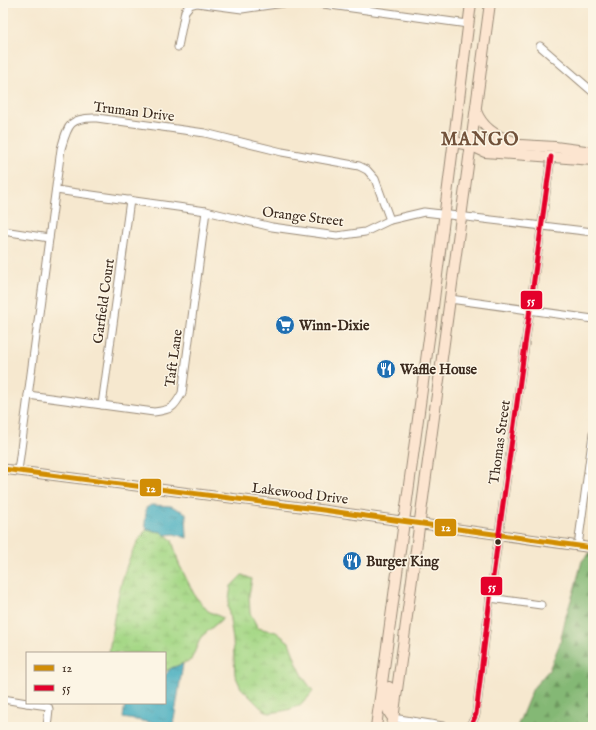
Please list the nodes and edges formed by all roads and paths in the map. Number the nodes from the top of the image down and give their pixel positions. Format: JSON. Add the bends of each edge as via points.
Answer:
{"nodes":[{"id":1,"x":284,"y":3,"type":"edge"},
{"id":2,"x":316,"y":3,"type":"edge"},
{"id":3,"x":471,"y":3,"type":"edge"},
{"id":4,"x":483,"y":3,"type":"edge"},
{"id":5,"x":490,"y":3,"type":"edge"},
{"id":6,"x":487,"y":23,"type":"junction"},
{"id":7,"x":468,"y":24,"type":"junction"},
{"id":8,"x":540,"y":46,"type":"dead end"},
{"id":9,"x":178,"y":47,"type":"dead end"},
{"id":10,"x":593,"y":92,"type":"edge"},
{"id":11,"x":476,"y":111,"type":"junction"},
{"id":12,"x":453,"y":142,"type":"junction"},
{"id":13,"x":470,"y":145,"type":"junction"},
{"id":14,"x":525,"y":145,"type":"junction"},
{"id":15,"x":593,"y":152,"type":"edge"},
{"id":16,"x":551,"y":157,"type":"junction"},
{"id":17,"x":593,"y":160,"type":"edge"},
{"id":18,"x":56,"y":190,"type":"junction"},
{"id":19,"x":130,"y":200,"type":"junction"},
{"id":20,"x":206,"y":212,"type":"junction"},
{"id":21,"x":444,"y":214,"type":"junction"},
{"id":22,"x":462,"y":216,"type":"junction"},
{"id":23,"x":390,"y":220,"type":"junction"},
{"id":24,"x":541,"y":225,"type":"junction"},
{"id":25,"x":3,"y":231,"type":"edge"},
{"id":26,"x":593,"y":232,"type":"edge"},
{"id":27,"x":49,"y":238,"type":"junction"},
{"id":28,"x":450,"y":299,"type":"junction"},
{"id":29,"x":531,"y":310,"type":"junction"},
{"id":30,"x":593,"y":319,"type":"edge"},
{"id":31,"x":28,"y":395,"type":"junction"},
{"id":32,"x":102,"y":405,"type":"junction"},
{"id":33,"x":593,"y":434,"type":"edge"},
{"id":34,"x":3,"y":469,"type":"edge"},
{"id":35,"x":18,"y":471,"type":"junction"},
{"id":36,"x":404,"y":521,"type":"junction"},
{"id":37,"x":420,"y":524,"type":"junction"},
{"id":38,"x":500,"y":534,"type":"junction"},
{"id":39,"x":578,"y":546,"type":"junction"},
{"id":40,"x":593,"y":548,"type":"edge"},
{"id":41,"x":490,"y":598,"type":"junction"},
{"id":42,"x":541,"y":605,"type":"dead end"},
{"id":43,"x":389,"y":639,"type":"junction"},
{"id":44,"x":3,"y":699,"type":"edge"},
{"id":45,"x":26,"y":703,"type":"edge"},
{"id":46,"x":34,"y":704,"type":"edge"},
{"id":47,"x":393,"y":723,"type":"edge"},
{"id":48,"x":378,"y":725,"type":"edge"},
{"id":49,"x":47,"y":727,"type":"edge"},
{"id":50,"x":449,"y":727,"type":"edge"},
{"id":51,"x":468,"y":727,"type":"edge"}],
"edges":[{"from":1,"to":9,"type":"street","via":[[242,10],[197,3],[190,5],[185,11]]},
{"from":2,"to":7,"type":"street"},
{"from":3,"to":7,"type":"main road"},
{"from":4,"to":6,"type":"main road"},
{"from":5,"to":6,"type":"main road"},
{"from":6,"to":11,"type":"main road"},
{"from":7,"to":12,"type":"main road"},
{"from":8,"to":10,"type":"street"},
{"from":11,"to":13,"type":"main road"},
{"from":11,"to":14,"type":"main road","via":[[478,118],[500,138]]},
{"from":12,"to":13,"type":"main road"},
{"from":12,"to":21,"type":"main road"},
{"from":13,"to":14,"type":"main road"},
{"from":13,"to":16,"type":"main road","via":[[485,152]]},
{"from":13,"to":22,"type":"main road"},
{"from":14,"to":15,"type":"main road"},
{"from":16,"to":17,"type":"main road"},
{"from":16,"to":24,"type":"street","name":"Thomas Street"},
{"from":18,"to":19,"type":"street","name":"Orange Street"},
{"from":18,"to":23,"type":"street","name":"Truman Drive","via":[[61,149],[67,129],[74,121],[97,118],[205,133],[282,152],[359,166],[368,170],[375,179]]},
{"from":18,"to":27,"type":"street","name":"Truman Drive"},
{"from":19,"to":20,"type":"street","name":"Orange Street"},
{"from":19,"to":32,"type":"street","name":"Garfield Court"},
{"from":20,"to":23,"type":"street","name":"Orange Street","via":[[272,227],[337,236],[365,232]]},
{"from":20,"to":32,"type":"street","name":"Taft Lane","via":[[182,394],[175,406],[165,411],[154,412]]},
{"from":21,"to":22,"type":"street","name":"Orange Street"},
{"from":21,"to":23,"type":"street","name":"Orange Street","via":[[424,212]]},
{"from":21,"to":36,"type":"main road"},
{"from":22,"to":24,"type":"street","name":"Orange Street"},
{"from":22,"to":28,"type":"main road"},
{"from":24,"to":26,"type":"street","name":"Orange Street"},
{"from":24,"to":29,"type":"street","name":"Thomas Street"},
{"from":25,"to":27,"type":"street"},
{"from":27,"to":31,"type":"street","name":"Truman Drive"},
{"from":28,"to":29,"type":"street"},
{"from":28,"to":37,"type":"main road"},
{"from":29,"to":30,"type":"street"},
{"from":29,"to":38,"type":"street","name":"Thomas Street"},
{"from":31,"to":32,"type":"street","name":"Taft Lane"},
{"from":31,"to":35,"type":"street","name":"Truman Drive"},
{"from":33,"to":39,"type":"street"},
{"from":34,"to":35,"type":"street","name":"Lakewood Drive"},
{"from":35,"to":36,"type":"street","name":"Lakewood Drive"},
{"from":36,"to":37,"type":"street","name":"Lakewood Drive"},
{"from":36,"to":43,"type":"main road"},
{"from":37,"to":38,"type":"street","name":"Lakewood Drive"},
{"from":37,"to":47,"type":"main road"},
{"from":38,"to":39,"type":"street","name":"Lakewood Drive"},
{"from":38,"to":41,"type":"street","name":"Thomas Street"},
{"from":39,"to":40,"type":"street","name":"Lakewood Drive"},
{"from":41,"to":42,"type":"street"},
{"from":41,"to":51,"type":"street","name":"Thomas Street","via":[[476,714]]},
{"from":43,"to":47,"type":"main road","via":[[392,664],[386,705]]},
{"from":43,"to":48,"type":"main road"},
{"from":44,"to":45,"type":"street"},
{"from":46,"to":49,"type":"street","via":[[48,706]]},
{"from":47,"to":50,"type":"street"}]}
